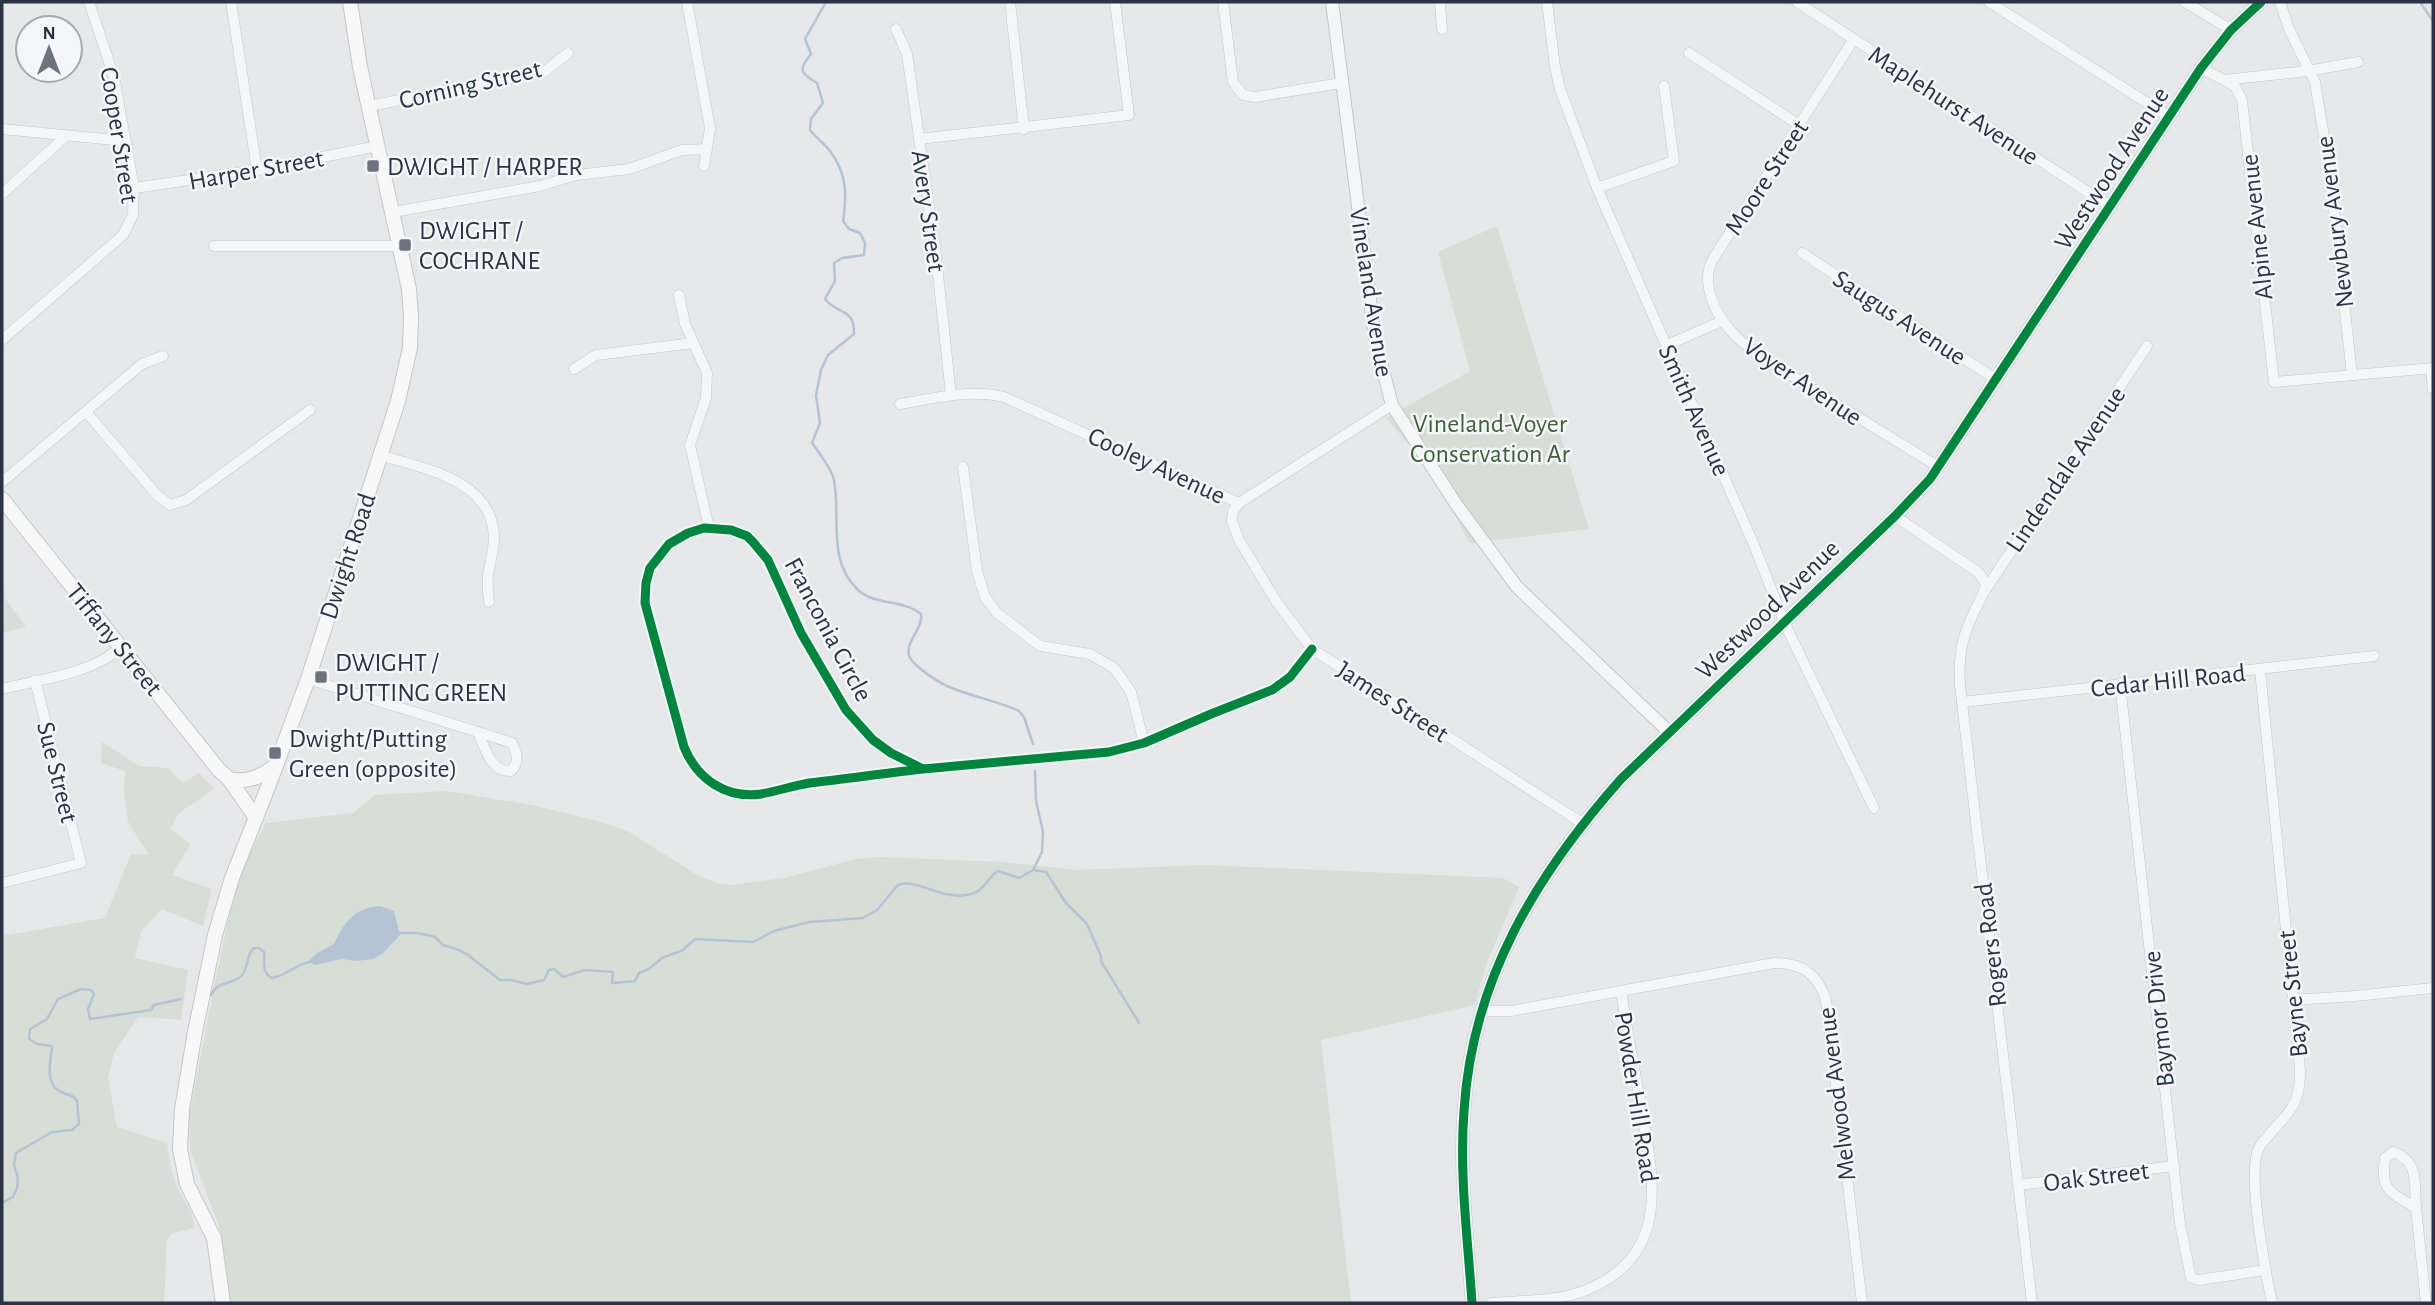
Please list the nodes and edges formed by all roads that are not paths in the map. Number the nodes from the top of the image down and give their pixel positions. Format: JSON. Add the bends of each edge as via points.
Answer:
{"nodes":[{"id":1,"x":89,"y":2,"type":"edge"},
{"id":2,"x":231,"y":2,"type":"edge"},
{"id":3,"x":350,"y":2,"type":"edge"},
{"id":4,"x":687,"y":2,"type":"edge"},
{"id":5,"x":1010,"y":2,"type":"edge"},
{"id":6,"x":1115,"y":2,"type":"edge"},
{"id":7,"x":1223,"y":2,"type":"edge"},
{"id":8,"x":1332,"y":2,"type":"edge"},
{"id":9,"x":1440,"y":2,"type":"edge"},
{"id":10,"x":1547,"y":2,"type":"edge"},
{"id":11,"x":1797,"y":2,"type":"edge"},
{"id":12,"x":1989,"y":2,"type":"edge"},
{"id":13,"x":2185,"y":2,"type":"edge"},
{"id":14,"x":2261,"y":2,"type":"edge"},
{"id":15,"x":2280,"y":2,"type":"edge"},
{"id":16,"x":896,"y":29,"type":"dead end"},
{"id":17,"x":1442,"y":29,"type":"dead end"},
{"id":18,"x":2231,"y":30,"type":"junction"},
{"id":19,"x":1854,"y":39,"type":"junction"},
{"id":20,"x":568,"y":53,"type":"dead end"},
{"id":21,"x":1689,"y":53,"type":"dead end"},
{"id":22,"x":2358,"y":62,"type":"dead end"},
{"id":23,"x":2201,"y":68,"type":"junction"},
{"id":24,"x":2308,"y":71,"type":"junction"},
{"id":25,"x":2224,"y":80,"type":"junction"},
{"id":26,"x":1341,"y":83,"type":"junction"},
{"id":27,"x":1664,"y":86,"type":"dead end"},
{"id":28,"x":369,"y":106,"type":"junction"},
{"id":29,"x":2169,"y":117,"type":"junction"},
{"id":30,"x":1799,"y":125,"type":"junction"},
{"id":31,"x":2,"y":129,"type":"edge"},
{"id":32,"x":1024,"y":129,"type":"junction"},
{"id":33,"x":66,"y":136,"type":"junction"},
{"id":34,"x":919,"y":139,"type":"junction"},
{"id":35,"x":125,"y":141,"type":"junction"},
{"id":36,"x":378,"y":146,"type":"junction"},
{"id":37,"x":707,"y":149,"type":"junction"},
{"id":38,"x":704,"y":166,"type":"dead end"},
{"id":39,"x":257,"y":170,"type":"junction"},
{"id":40,"x":134,"y":188,"type":"junction"},
{"id":41,"x":1597,"y":188,"type":"junction"},
{"id":42,"x":2,"y":194,"type":"edge"},
{"id":43,"x":2111,"y":207,"type":"junction"},
{"id":44,"x":393,"y":212,"type":"junction"},
{"id":45,"x":214,"y":246,"type":"dead end"},
{"id":46,"x":401,"y":246,"type":"junction"},
{"id":47,"x":1802,"y":253,"type":"dead end"},
{"id":48,"x":680,"y":295,"type":"dead end"},
{"id":49,"x":1722,"y":321,"type":"junction"},
{"id":50,"x":2,"y":340,"type":"edge"},
{"id":51,"x":694,"y":343,"type":"junction"},
{"id":52,"x":1667,"y":345,"type":"junction"},
{"id":53,"x":2147,"y":346,"type":"dead end"},
{"id":54,"x":163,"y":356,"type":"dead end"},
{"id":55,"x":2432,"y":368,"type":"edge"},
{"id":56,"x":574,"y":369,"type":"dead end"},
{"id":57,"x":2352,"y":375,"type":"junction"},
{"id":58,"x":1997,"y":380,"type":"junction"},
{"id":59,"x":2433,"y":389,"type":"edge"},
{"id":60,"x":951,"y":395,"type":"junction"},
{"id":61,"x":900,"y":404,"type":"dead end"},
{"id":62,"x":1392,"y":405,"type":"junction"},
{"id":63,"x":310,"y":410,"type":"dead end"},
{"id":64,"x":86,"y":412,"type":"junction"},
{"id":65,"x":380,"y":455,"type":"junction"},
{"id":66,"x":963,"y":467,"type":"dead end"},
{"id":67,"x":1939,"y":467,"type":"junction"},
{"id":68,"x":2,"y":482,"type":"edge"},
{"id":69,"x":2,"y":499,"type":"edge"},
{"id":70,"x":1239,"y":503,"type":"junction"},
{"id":71,"x":1895,"y":516,"type":"junction"},
{"id":72,"x":709,"y":528,"type":"junction"},
{"id":73,"x":1984,"y":592,"type":"junction"},
{"id":74,"x":489,"y":602,"type":"dead end"},
{"id":75,"x":1784,"y":622,"type":"junction"},
{"id":76,"x":121,"y":646,"type":"junction"},
{"id":77,"x":1312,"y":649,"type":"junction"},
{"id":78,"x":2374,"y":656,"type":"dead end"},
{"id":79,"x":2260,"y":670,"type":"junction"},
{"id":80,"x":308,"y":678,"type":"junction"},
{"id":81,"x":35,"y":680,"type":"junction"},
{"id":82,"x":2120,"y":684,"type":"junction"},
{"id":83,"x":2,"y":689,"type":"edge"},
{"id":84,"x":1962,"y":702,"type":"junction"},
{"id":85,"x":478,"y":732,"type":"junction"},
{"id":86,"x":1669,"y":732,"type":"junction"},
{"id":87,"x":1144,"y":743,"type":"junction"},
{"id":88,"x":276,"y":765,"type":"junction"},
{"id":89,"x":923,"y":769,"type":"junction"},
{"id":90,"x":229,"y":779,"type":"junction"},
{"id":91,"x":1874,"y":808,"type":"dead end"},
{"id":92,"x":256,"y":818,"type":"junction"},
{"id":93,"x":1582,"y":823,"type":"junction"},
{"id":94,"x":2,"y":883,"type":"edge"},
{"id":95,"x":2433,"y":988,"type":"edge"},
{"id":96,"x":1620,"y":991,"type":"junction"},
{"id":97,"x":2292,"y":1000,"type":"junction"},
{"id":98,"x":1481,"y":1011,"type":"junction"},
{"id":99,"x":2174,"y":1166,"type":"junction"},
{"id":100,"x":2018,"y":1185,"type":"junction"},
{"id":101,"x":2416,"y":1208,"type":"junction"},
{"id":102,"x":2266,"y":1270,"type":"junction"},
{"id":103,"x":223,"y":1303,"type":"edge"},
{"id":104,"x":1472,"y":1303,"type":"edge"},
{"id":105,"x":1491,"y":1303,"type":"edge"},
{"id":106,"x":1862,"y":1303,"type":"edge"},
{"id":107,"x":2032,"y":1303,"type":"edge"},
{"id":108,"x":2272,"y":1303,"type":"edge"},
{"id":109,"x":2426,"y":1303,"type":"edge"}],
"edges":[{"from":1,"to":35,"type":"street","name":"Cooper Street","via":[[114,77]]},
{"from":2,"to":39,"type":"street"},
{"from":3,"to":28,"type":"main road","name":"Dwight Road"},
{"from":4,"to":37,"type":"street","via":[[710,128]]},
{"from":5,"to":32,"type":"street"},
{"from":6,"to":32,"type":"street","via":[[1129,115]]},
{"from":7,"to":26,"type":"street","via":[[1237,90],[1248,97]]},
{"from":8,"to":26,"type":"street","name":"Vineland Avenue"},
{"from":9,"to":17,"type":"street"},
{"from":10,"to":41,"type":"street","name":"Smith Avenue","via":[[1560,89]]},
{"from":11,"to":19,"type":"street","name":"Maplehurst Avenue"},
{"from":12,"to":29,"type":"street"},
{"from":13,"to":18,"type":"street"},
{"from":14,"to":18,"type":"street","name":"Westwood Avenue"},
{"from":15,"to":24,"type":"street","name":"Newbury Avenue"},
{"from":16,"to":34,"type":"street","name":"Avery Street","via":[[907,54]]},
{"from":18,"to":23,"type":"street","name":"Westwood Avenue"},
{"from":19,"to":30,"type":"street","name":"Moore Street"},
{"from":19,"to":43,"type":"street","name":"Maplehurst Avenue"},
{"from":20,"to":28,"type":"street","name":"Corning Street","via":[[544,72]]},
{"from":21,"to":30,"type":"street"},
{"from":22,"to":24,"type":"street"},
{"from":23,"to":25,"type":"street"},
{"from":23,"to":29,"type":"street","name":"Westwood Avenue"},
{"from":24,"to":25,"type":"street"},
{"from":24,"to":57,"type":"street","name":"Newbury Avenue","via":[[2315,82],[2330,173]]},
{"from":25,"to":57,"type":"street","name":"Alpine Avenue","via":[[2235,86],[2243,106],[2274,382]]},
{"from":26,"to":62,"type":"street","name":"Vineland Avenue","via":[[1375,339]]},
{"from":27,"to":41,"type":"street","via":[[1674,161]]},
{"from":28,"to":36,"type":"main road","name":"Dwight Road"},
{"from":29,"to":43,"type":"street","name":"Westwood Avenue"},
{"from":30,"to":49,"type":"street","name":"Moore Street","via":[[1709,265],[1708,284]]},
{"from":31,"to":33,"type":"street"},
{"from":32,"to":34,"type":"street"},
{"from":33,"to":35,"type":"street"},
{"from":33,"to":42,"type":"street"},
{"from":34,"to":60,"type":"street","name":"Avery Street"},
{"from":35,"to":40,"type":"street","name":"Cooper Street"},
{"from":36,"to":39,"type":"street","name":"Harper Street"},
{"from":36,"to":44,"type":"main road","name":"Dwight Road"},
{"from":37,"to":38,"type":"street"},
{"from":37,"to":44,"type":"street","via":[[682,150],[629,169],[576,174],[540,186]]},
{"from":39,"to":40,"type":"street","name":"Harper Street"},
{"from":40,"to":50,"type":"street","name":"Cooper Street","via":[[133,215],[123,235]]},
{"from":41,"to":52,"type":"street","name":"Smith Avenue"},
{"from":43,"to":58,"type":"street","name":"Westwood Avenue"},
{"from":44,"to":46,"type":"main road","name":"Dwight Road"},
{"from":45,"to":46,"type":"street"},
{"from":46,"to":65,"type":"main road","name":"Dwight Road","via":[[410,299],[410,348]]},
{"from":47,"to":58,"type":"street","name":"Saugus Avenue"},
{"from":48,"to":51,"type":"street"},
{"from":49,"to":52,"type":"street","name":"Voyer Avenue"},
{"from":49,"to":67,"type":"street","name":"Voyer Avenue","via":[[1756,353]]},
{"from":51,"to":56,"type":"street","via":[[596,355]]},
{"from":51,"to":72,"type":"street","via":[[708,389],[690,451]]},
{"from":52,"to":75,"type":"street","name":"Smith Avenue"},
{"from":53,"to":73,"type":"street","name":"Lindendale Avenue"},
{"from":54,"to":64,"type":"street","via":[[142,364]]},
{"from":55,"to":57,"type":"street"},
{"from":55,"to":59,"type":"street"},
{"from":58,"to":67,"type":"street","name":"Westwood Avenue"},
{"from":60,"to":61,"type":"street","name":"Cooley Avenue"},
{"from":60,"to":70,"type":"street","name":"Cooley Avenue","via":[[989,394],[1020,402]]},
{"from":62,"to":70,"type":"street","name":"Cooley Avenue"},
{"from":62,"to":86,"type":"street","name":"Vineland Avenue","via":[[1517,587]]},
{"from":63,"to":64,"type":"street","via":[[186,500],[170,505]]},
{"from":64,"to":68,"type":"street"},
{"from":65,"to":74,"type":"street","via":[[459,482],[481,500],[491,515],[494,535]]},
{"from":65,"to":80,"type":"main road","name":"Dwight Road"},
{"from":66,"to":87,"type":"street","via":[[982,590],[997,614],[1040,646],[1090,654],[1114,668],[1131,692]]},
{"from":67,"to":71,"type":"street","name":"Westwood Avenue"},
{"from":69,"to":76,"type":"main road","name":"Tiffany Street"},
{"from":70,"to":77,"type":"street","name":"James Street","via":[[1232,521],[1239,540]]},
{"from":71,"to":73,"type":"street","via":[[1979,573],[1986,584]]},
{"from":71,"to":75,"type":"street","name":"Westwood Avenue"},
{"from":72,"to":89,"type":"street","name":"Franconia Circle","via":[[742,534],[763,552],[801,634],[846,710],[873,740]]},
{"from":72,"to":89,"type":"street","via":[[669,544],[650,568],[645,590],[679,730],[697,771],[718,787],[752,794]]},
{"from":73,"to":84,"type":"street","name":"Rogers Road","via":[[1963,638],[1959,665]]},
{"from":75,"to":86,"type":"street","name":"Westwood Avenue"},
{"from":75,"to":91,"type":"street","name":"Smith Avenue"},
{"from":76,"to":81,"type":"street","via":[[94,665]]},
{"from":76,"to":90,"type":"main road","name":"Tiffany Street"},
{"from":77,"to":87,"type":"street","via":[[1272,691]]},
{"from":77,"to":93,"type":"street","name":"James Street"},
{"from":78,"to":79,"type":"street","name":"Cedar Hill Road"},
{"from":79,"to":82,"type":"street","name":"Cedar Hill Road"},
{"from":79,"to":97,"type":"street","name":"Bayne Street"},
{"from":80,"to":85,"type":"street"},
{"from":80,"to":88,"type":"main road","name":"Dwight Road"},
{"from":81,"to":83,"type":"street"},
{"from":81,"to":94,"type":"street","name":"Sue Street","via":[[81,863]]},
{"from":82,"to":84,"type":"street","name":"Cedar Hill Road"},
{"from":82,"to":99,"type":"street","name":"Baymor Drive"},
{"from":84,"to":100,"type":"street","name":"Rogers Road"},
{"from":85,"to":85,"type":"street","via":[[496,768],[511,771],[518,756],[512,743]]},
{"from":86,"to":93,"type":"street","name":"Westwood Avenue"},
{"from":87,"to":89,"type":"street","via":[[1109,751]]},
{"from":88,"to":90,"type":"main road","via":[[250,780]]},
{"from":88,"to":92,"type":"main road","name":"Dwight Road"},
{"from":90,"to":92,"type":"main road","name":"Tiffany Street"},
{"from":92,"to":103,"type":"main road","name":"Dwight Road","via":[[217,924],[180,1128],[183,1170],[214,1238]]},
{"from":93,"to":98,"type":"street","name":"Westwood Avenue","via":[[1525,908]]},
{"from":95,"to":97,"type":"street"},
{"from":96,"to":98,"type":"street","name":"Melwood Avenue","via":[[1511,1011]]},
{"from":96,"to":105,"type":"street","name":"Powder Hill Road","via":[[1653,1175],[1648,1226],[1630,1258],[1591,1288],[1561,1297]]},
{"from":96,"to":106,"type":"street","name":"Melwood Avenue","via":[[1774,963],[1800,966],[1818,981],[1826,1000]]},
{"from":97,"to":102,"type":"street","name":"Bayne Street","via":[[2300,1092],[2293,1109],[2258,1149],[2255,1169]]},
{"from":98,"to":104,"type":"street","name":"Westwood Avenue","via":[[1463,1113]]},
{"from":99,"to":100,"type":"street","name":"Oak Street"},
{"from":99,"to":102,"type":"street","name":"Baymor Drive","via":[[2191,1278]]},
{"from":100,"to":107,"type":"street","name":"Rogers Road"},
{"from":101,"to":101,"type":"street","via":[[2385,1185],[2385,1158],[2393,1152],[2406,1157],[2414,1169]]},
{"from":101,"to":109,"type":"street"},
{"from":102,"to":108,"type":"street","name":"Bayne Street"}]}
